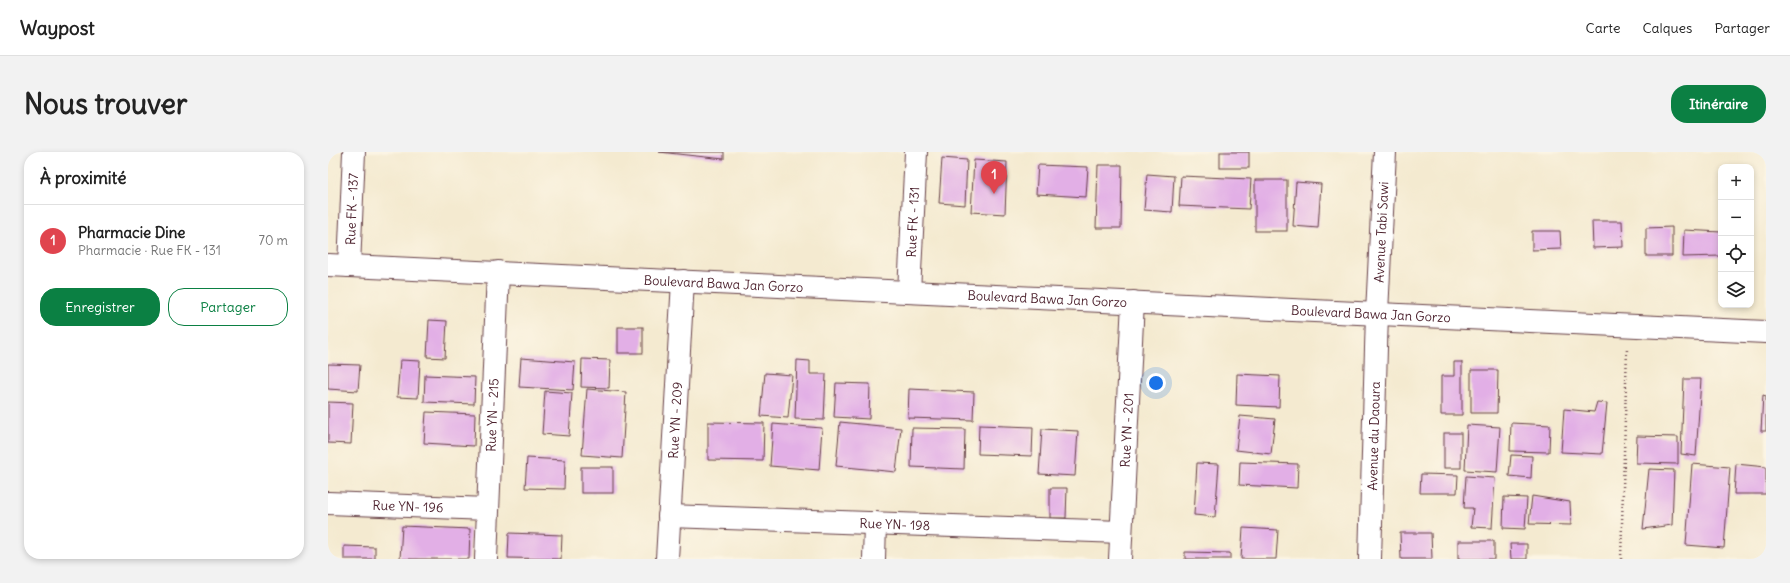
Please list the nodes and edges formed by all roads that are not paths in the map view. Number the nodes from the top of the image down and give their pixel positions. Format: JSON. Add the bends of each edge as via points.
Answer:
{"nodes":[{"id":1,"x":354,"y":152,"type":"edge"},
{"id":2,"x":916,"y":152,"type":"edge"},
{"id":3,"x":1385,"y":152,"type":"edge"},
{"id":4,"x":339,"y":265,"type":"edge"},
{"id":5,"x":498,"y":272,"type":"junction"},
{"id":6,"x":683,"y":281,"type":"junction"},
{"id":7,"x":909,"y":292,"type":"junction"},
{"id":8,"x":1134,"y":302,"type":"junction"},
{"id":9,"x":1377,"y":313,"type":"junction"},
{"id":10,"x":1766,"y":332,"type":"edge"},
{"id":11,"x":328,"y":503,"type":"edge"},
{"id":12,"x":488,"y":509,"type":"junction"},
{"id":13,"x":669,"y":516,"type":"junction"},
{"id":14,"x":875,"y":523,"type":"junction"},
{"id":15,"x":1121,"y":532,"type":"junction"},
{"id":16,"x":486,"y":559,"type":"edge"},
{"id":17,"x":667,"y":559,"type":"edge"},
{"id":18,"x":874,"y":559,"type":"edge"},
{"id":19,"x":1120,"y":559,"type":"edge"},
{"id":20,"x":1370,"y":559,"type":"edge"}],
"edges":[{"from":1,"to":4,"type":"street","name":"Rue FK - 137"},
{"from":2,"to":7,"type":"street","name":"Rue FK - 131"},
{"from":3,"to":9,"type":"street","name":"Avenue Tabi Sawi"},
{"from":4,"to":5,"type":"street","name":"Boulevard Bawa Jan Gorzo"},
{"from":5,"to":6,"type":"street","name":"Boulevard Bawa Jan Gorzo"},
{"from":5,"to":12,"type":"street","name":"Rue YN - 215"},
{"from":6,"to":7,"type":"street","name":"Boulevard Bawa Jan Gorzo"},
{"from":6,"to":13,"type":"street","name":"Rue YN - 209"},
{"from":7,"to":8,"type":"street","name":"Boulevard Bawa Jan Gorzo"},
{"from":8,"to":9,"type":"street","name":"Boulevard Bawa Jan Gorzo"},
{"from":8,"to":15,"type":"street","name":"Rue YN - 201"},
{"from":9,"to":10,"type":"street","name":"Boulevard Bawa Jan Gorzo"},
{"from":9,"to":20,"type":"street","name":"Avenue du Daoura"},
{"from":11,"to":12,"type":"street","name":"Rue YN- 196"},
{"from":12,"to":16,"type":"street","name":"Rue YN - 215"},
{"from":13,"to":14,"type":"street","name":"Rue YN- 198"},
{"from":13,"to":17,"type":"street","name":"Rue YN - 209"},
{"from":14,"to":15,"type":"street","name":"Rue YN- 198"},
{"from":14,"to":18,"type":"street"},
{"from":15,"to":19,"type":"street","name":"Rue YN - 201"}]}
